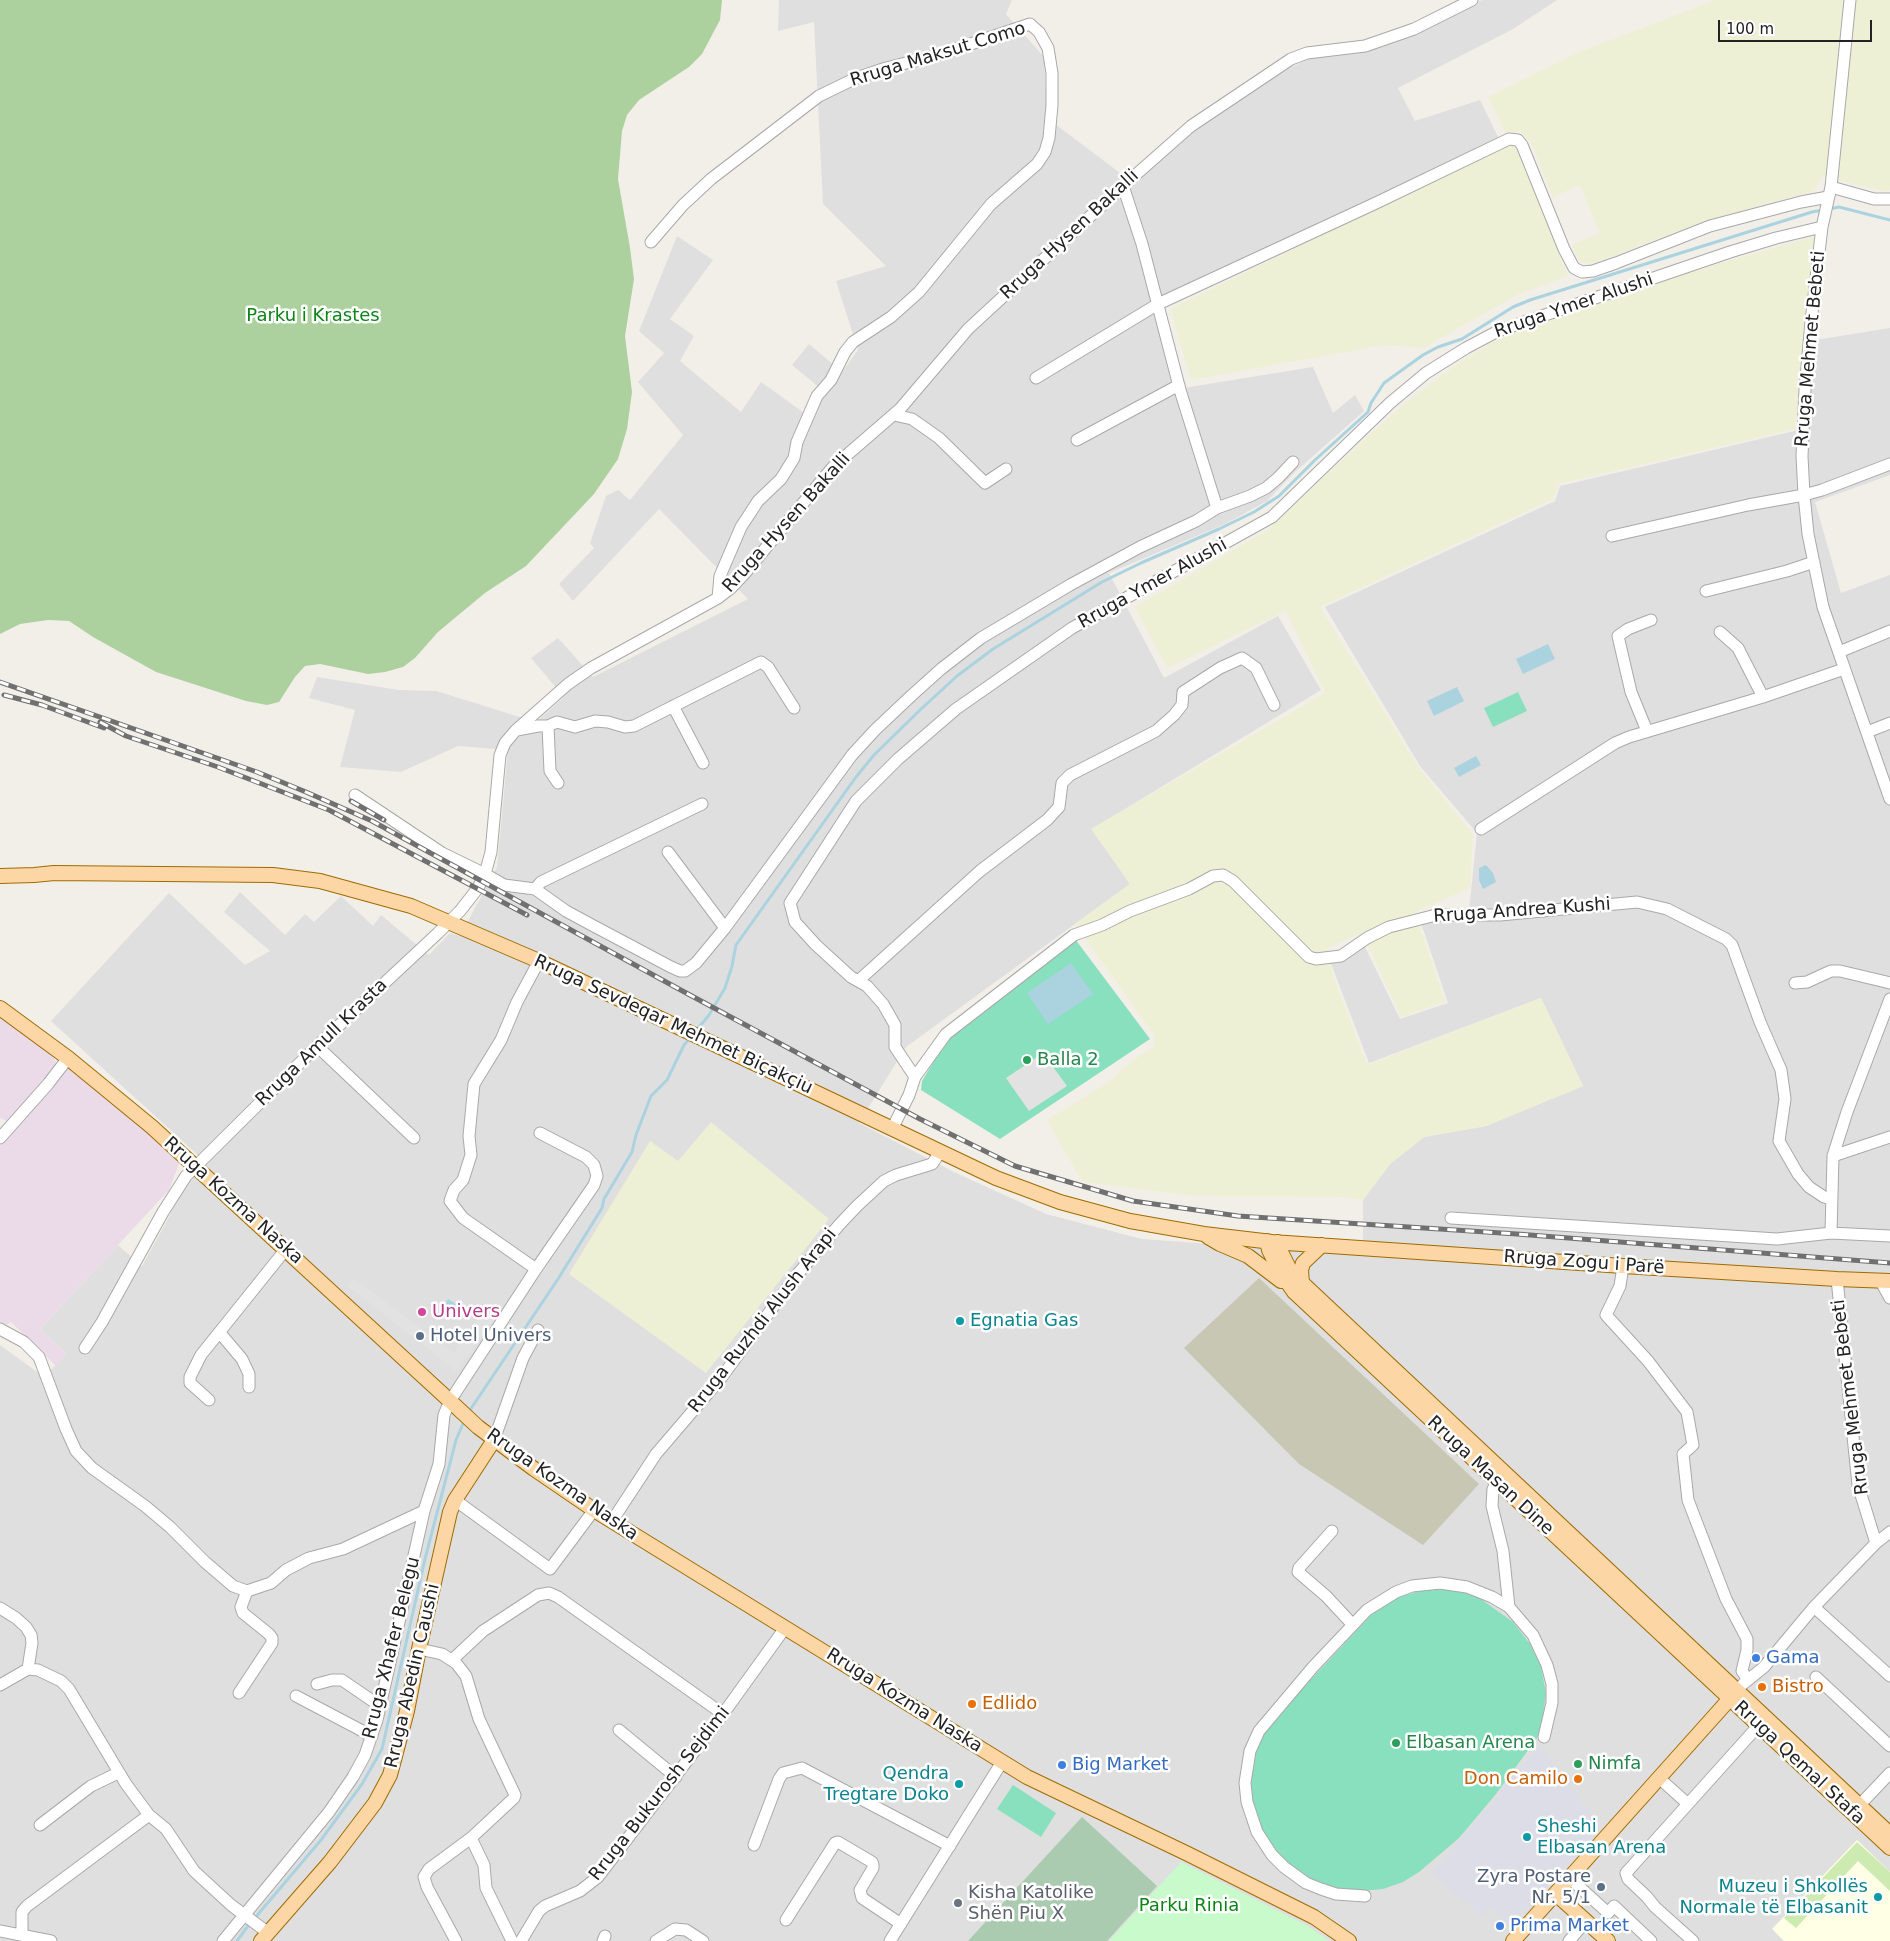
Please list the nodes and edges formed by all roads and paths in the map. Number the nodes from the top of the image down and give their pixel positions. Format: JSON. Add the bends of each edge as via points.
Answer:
{"nodes":[{"id":1,"x":1472,"y":0,"type":"edge"},
{"id":2,"x":1850,"y":0,"type":"edge"},
{"id":3,"x":1123,"y":186,"type":"junction"},
{"id":4,"x":1890,"y":199,"type":"edge"},
{"id":5,"x":1826,"y":207,"type":"junction"},
{"id":6,"x":651,"y":242,"type":"dead end"},
{"id":7,"x":1158,"y":304,"type":"junction"},
{"id":8,"x":1036,"y":378,"type":"dead end"},
{"id":9,"x":1179,"y":385,"type":"junction"},
{"id":10,"x":894,"y":415,"type":"junction"},
{"id":11,"x":1077,"y":440,"type":"dead end"},
{"id":12,"x":1293,"y":462,"type":"dead end"},
{"id":13,"x":1890,"y":464,"type":"edge"},
{"id":14,"x":1006,"y":469,"type":"dead end"},
{"id":15,"x":1804,"y":495,"type":"junction"},
{"id":16,"x":1217,"y":508,"type":"junction"},
{"id":17,"x":1612,"y":536,"type":"dead end"},
{"id":18,"x":1814,"y":562,"type":"junction"},
{"id":19,"x":1706,"y":591,"type":"dead end"},
{"id":20,"x":718,"y":598,"type":"junction"},
{"id":21,"x":1651,"y":620,"type":"dead end"},
{"id":22,"x":1890,"y":631,"type":"edge"},
{"id":23,"x":1720,"y":632,"type":"dead end"},
{"id":24,"x":1839,"y":652,"type":"junction"},
{"id":25,"x":1844,"y":669,"type":"junction"},
{"id":26,"x":1763,"y":697,"type":"junction"},
{"id":27,"x":1274,"y":705,"type":"dead end"},
{"id":28,"x":673,"y":706,"type":"junction"},
{"id":29,"x":794,"y":708,"type":"dead end"},
{"id":30,"x":1890,"y":723,"type":"edge"},
{"id":31,"x":548,"y":726,"type":"junction"},
{"id":32,"x":516,"y":730,"type":"junction"},
{"id":33,"x":1647,"y":731,"type":"junction"},
{"id":34,"x":1867,"y":732,"type":"junction"},
{"id":35,"x":703,"y":763,"type":"dead end"},
{"id":36,"x":558,"y":783,"type":"dead end"},
{"id":37,"x":354,"y":795,"type":"dead end"},
{"id":38,"x":1890,"y":799,"type":"edge"},
{"id":39,"x":702,"y":804,"type":"dead end"},
{"id":40,"x":1481,"y":828,"type":"dead end"},
{"id":41,"x":668,"y":852,"type":"dead end"},
{"id":42,"x":0,"y":866,"type":"edge"},
{"id":43,"x":54,"y":873,"type":"junction"},
{"id":44,"x":485,"y":874,"type":"junction"},
{"id":45,"x":0,"y":876,"type":"edge"},
{"id":46,"x":535,"y":889,"type":"junction"},
{"id":47,"x":449,"y":922,"type":"junction"},
{"id":48,"x":726,"y":928,"type":"junction"},
{"id":49,"x":539,"y":961,"type":"junction"},
{"id":50,"x":858,"y":981,"type":"junction"},
{"id":51,"x":1795,"y":983,"type":"dead end"},
{"id":52,"x":1890,"y":984,"type":"edge"},
{"id":53,"x":1890,"y":1000,"type":"edge"},
{"id":54,"x":0,"y":1008,"type":"edge"},
{"id":55,"x":317,"y":1046,"type":"junction"},
{"id":56,"x":68,"y":1058,"type":"junction"},
{"id":57,"x":915,"y":1077,"type":"junction"},
{"id":58,"x":892,"y":1129,"type":"junction"},
{"id":59,"x":540,"y":1133,"type":"dead end"},
{"id":60,"x":1890,"y":1137,"type":"edge"},
{"id":61,"x":0,"y":1138,"type":"edge"},
{"id":62,"x":414,"y":1138,"type":"dead end"},
{"id":63,"x":941,"y":1151,"type":"junction"},
{"id":64,"x":1833,"y":1156,"type":"junction"},
{"id":65,"x":195,"y":1166,"type":"junction"},
{"id":66,"x":1831,"y":1199,"type":"junction"},
{"id":67,"x":1451,"y":1218,"type":"dead end"},
{"id":68,"x":1831,"y":1233,"type":"junction"},
{"id":69,"x":1204,"y":1234,"type":"junction"},
{"id":70,"x":1890,"y":1236,"type":"edge"},
{"id":71,"x":1273,"y":1241,"type":"junction"},
{"id":72,"x":1322,"y":1245,"type":"junction"},
{"id":73,"x":286,"y":1249,"type":"junction"},
{"id":74,"x":1624,"y":1266,"type":"junction"},
{"id":75,"x":536,"y":1270,"type":"junction"},
{"id":76,"x":1837,"y":1279,"type":"junction"},
{"id":77,"x":1885,"y":1280,"type":"edge"},
{"id":78,"x":1298,"y":1287,"type":"junction"},
{"id":79,"x":1890,"y":1298,"type":"edge"},
{"id":80,"x":0,"y":1329,"type":"edge"},
{"id":81,"x":538,"y":1330,"type":"dead end"},
{"id":82,"x":220,"y":1333,"type":"junction"},
{"id":83,"x":85,"y":1348,"type":"dead end"},
{"id":84,"x":249,"y":1387,"type":"dead end"},
{"id":85,"x":209,"y":1400,"type":"dead end"},
{"id":86,"x":453,"y":1404,"type":"junction"},
{"id":87,"x":494,"y":1440,"type":"junction"},
{"id":88,"x":1498,"y":1484,"type":"junction"},
{"id":89,"x":455,"y":1500,"type":"junction"},
{"id":90,"x":594,"y":1510,"type":"junction"},
{"id":91,"x":424,"y":1511,"type":"junction"},
{"id":92,"x":612,"y":1521,"type":"junction"},
{"id":93,"x":1332,"y":1531,"type":"dead end"},
{"id":94,"x":1890,"y":1532,"type":"edge"},
{"id":95,"x":1876,"y":1543,"type":"junction"},
{"id":96,"x":247,"y":1591,"type":"junction"},
{"id":97,"x":1509,"y":1607,"type":"junction"},
{"id":98,"x":1814,"y":1607,"type":"junction"},
{"id":99,"x":0,"y":1608,"type":"edge"},
{"id":100,"x":1354,"y":1625,"type":"junction"},
{"id":101,"x":785,"y":1628,"type":"junction"},
{"id":102,"x":419,"y":1649,"type":"junction"},
{"id":103,"x":452,"y":1660,"type":"junction"},
{"id":104,"x":28,"y":1669,"type":"junction"},
{"id":105,"x":1890,"y":1676,"type":"edge"},
{"id":106,"x":1816,"y":1678,"type":"dead end"},
{"id":107,"x":1748,"y":1680,"type":"junction"},
{"id":108,"x":317,"y":1684,"type":"dead end"},
{"id":109,"x":0,"y":1685,"type":"edge"},
{"id":110,"x":239,"y":1693,"type":"dead end"},
{"id":111,"x":1733,"y":1695,"type":"junction"},
{"id":112,"x":296,"y":1696,"type":"dead end"},
{"id":113,"x":380,"y":1706,"type":"junction"},
{"id":114,"x":723,"y":1714,"type":"junction"},
{"id":115,"x":1759,"y":1725,"type":"junction"},
{"id":116,"x":618,"y":1730,"type":"dead end"},
{"id":117,"x":372,"y":1736,"type":"junction"},
{"id":118,"x":1544,"y":1737,"type":"dead end"},
{"id":119,"x":1890,"y":1746,"type":"edge"},
{"id":120,"x":1002,"y":1762,"type":"junction"},
{"id":121,"x":118,"y":1773,"type":"junction"},
{"id":122,"x":1890,"y":1773,"type":"edge"},
{"id":123,"x":676,"y":1777,"type":"junction"},
{"id":124,"x":1659,"y":1778,"type":"junction"},
{"id":125,"x":1688,"y":1804,"type":"junction"},
{"id":126,"x":1856,"y":1809,"type":"junction"},
{"id":127,"x":149,"y":1815,"type":"junction"},
{"id":128,"x":40,"y":1825,"type":"dead end"},
{"id":129,"x":1890,"y":1834,"type":"edge"},
{"id":130,"x":471,"y":1838,"type":"junction"},
{"id":131,"x":754,"y":1844,"type":"dead end"},
{"id":132,"x":950,"y":1846,"type":"junction"},
{"id":133,"x":1890,"y":1848,"type":"edge"},
{"id":134,"x":1574,"y":1882,"type":"dead end"},
{"id":135,"x":1556,"y":1894,"type":"junction"},
{"id":136,"x":1365,"y":1896,"type":"dead end"},
{"id":137,"x":246,"y":1915,"type":"junction"},
{"id":138,"x":786,"y":1920,"type":"dead end"},
{"id":139,"x":1586,"y":1921,"type":"junction"},
{"id":140,"x":901,"y":1924,"type":"junction"},
{"id":141,"x":0,"y":1931,"type":"edge"},
{"id":142,"x":263,"y":1933,"type":"edge"},
{"id":143,"x":22,"y":1934,"type":"junction"},
{"id":144,"x":51,"y":1941,"type":"edge"},
{"id":145,"x":223,"y":1941,"type":"edge"},
{"id":146,"x":456,"y":1941,"type":"edge"},
{"id":147,"x":512,"y":1941,"type":"edge"},
{"id":148,"x":521,"y":1941,"type":"edge"},
{"id":149,"x":656,"y":1941,"type":"edge"},
{"id":150,"x":703,"y":1941,"type":"edge"},
{"id":151,"x":890,"y":1941,"type":"edge"},
{"id":152,"x":1349,"y":1941,"type":"edge"},
{"id":153,"x":1513,"y":1941,"type":"edge"},
{"id":154,"x":1569,"y":1941,"type":"edge"},
{"id":155,"x":1608,"y":1941,"type":"edge"},
{"id":156,"x":1652,"y":1941,"type":"edge"},
{"id":157,"x":1693,"y":1941,"type":"edge"}],
"edges":[{"from":1,"to":3,"type":"street","name":"Rruga Hysen Bakalli","via":[[1414,29],[1365,46],[1307,53],[1291,59],[1191,126]]},
{"from":2,"to":5,"type":"street","name":"Rruga Mehmet Bebeti"},
{"from":3,"to":7,"type":"street"},
{"from":3,"to":10,"type":"street","name":"Rruga Hysen Bakalli","via":[[968,329]]},
{"from":4,"to":5,"type":"street"},
{"from":5,"to":7,"type":"street","via":[[1801,202],[1710,226],[1616,263],[1582,272],[1574,268],[1564,249],[1522,146],[1518,140],[1509,139]]},
{"from":5,"to":15,"type":"street","name":"Rruga Mehmet Bebeti","via":[[1805,389]]},
{"from":5,"to":50,"type":"street","name":"Rruga Ymer Alushi","via":[[1776,238],[1498,331],[1466,348],[1426,373],[1390,403],[1272,517],[1072,628],[956,709],[856,801],[790,903],[795,922]]},
{"from":6,"to":20,"type":"street","name":"Rruga Maksut Como","via":[[711,179],[819,96],[854,79],[938,56],[1030,24],[1040,32],[1048,48],[1052,73],[1052,105],[1045,152],[1037,164],[984,211],[919,292],[892,317],[853,342],[845,352],[831,380],[817,396],[790,465],[781,479],[758,501],[741,527],[720,576]]},
{"from":7,"to":8,"type":"street"},
{"from":7,"to":9,"type":"street"},
{"from":9,"to":11,"type":"street"},
{"from":9,"to":16,"type":"street"},
{"from":10,"to":14,"type":"street","via":[[912,419],[939,438],[985,483]]},
{"from":10,"to":20,"type":"street","name":"Rruga Hysen Bakalli","via":[[833,467],[745,573]]},
{"from":12,"to":16,"type":"street","via":[[1266,488]]},
{"from":13,"to":15,"type":"street"},
{"from":15,"to":17,"type":"street"},
{"from":15,"to":18,"type":"street","name":"Rruga Mehmet Bebeti"},
{"from":16,"to":48,"type":"street","via":[[1038,603],[982,638],[917,690],[852,756]]},
{"from":18,"to":19,"type":"street"},
{"from":18,"to":24,"type":"street","name":"Rruga Mehmet Bebeti","via":[[1823,607]]},
{"from":20,"to":32,"type":"street","name":"Rruga Hysen Bakalli","via":[[590,668]]},
{"from":21,"to":33,"type":"street","via":[[1618,636],[1629,685]]},
{"from":22,"to":24,"type":"street"},
{"from":23,"to":26,"type":"street","via":[[1738,648]]},
{"from":24,"to":25,"type":"street","name":"Rruga Mehmet Bebeti"},
{"from":25,"to":26,"type":"street"},
{"from":25,"to":34,"type":"street","name":"Rruga Mehmet Bebeti"},
{"from":26,"to":33,"type":"street"},
{"from":27,"to":50,"type":"street","via":[[1256,668],[1242,658],[1183,692],[1182,705],[1156,730],[1070,775],[1062,783],[1059,807],[1047,820],[980,871]]},
{"from":28,"to":29,"type":"street","via":[[761,662],[768,667]]},
{"from":28,"to":31,"type":"street","via":[[634,726],[595,721],[575,727],[557,722]]},
{"from":28,"to":35,"type":"street"},
{"from":30,"to":34,"type":"street"},
{"from":31,"to":32,"type":"street"},
{"from":31,"to":36,"type":"street","via":[[550,771]]},
{"from":32,"to":44,"type":"street","name":"Rruga Hysen Bakalli","via":[[500,755],[491,852]]},
{"from":33,"to":40,"type":"street","via":[[1615,744]]},
{"from":34,"to":38,"type":"street","name":"Rruga Mehmet Bebeti"},
{"from":37,"to":44,"type":"street","via":[[442,853]]},
{"from":39,"to":46,"type":"street","via":[[541,882]]},
{"from":41,"to":48,"type":"street"},
{"from":42,"to":43,"type":"main road"},
{"from":43,"to":45,"type":"main road"},
{"from":43,"to":47,"type":"main road","name":"Rruga Sevdeqar Mehmet Biçakçiu","via":[[273,875],[320,881],[411,906]]},
{"from":44,"to":46,"type":"street","via":[[504,885]]},
{"from":44,"to":47,"type":"street","name":"Rruga Hysen Bakalli","via":[[478,888]]},
{"from":46,"to":48,"type":"street","via":[[566,911],[680,971],[690,969]]},
{"from":47,"to":49,"type":"main road","name":"Rruga Sevdeqar Mehmet Biçakçiu"},
{"from":47,"to":55,"type":"street","name":"Rruga Amull Krasta"},
{"from":49,"to":58,"type":"main road","name":"Rruga Sevdeqar Mehmet Biçakçiu"},
{"from":49,"to":75,"type":"street","via":[[501,1040],[474,1084],[470,1155],[463,1180],[450,1201],[463,1218]]},
{"from":50,"to":57,"type":"street","name":"Rruga Ymer Alushi","via":[[883,1004],[895,1025],[895,1047]]},
{"from":51,"to":52,"type":"street","via":[[1840,971]]},
{"from":53,"to":64,"type":"street"},
{"from":54,"to":56,"type":"main road","name":"Rruga Kozma Naska"},
{"from":55,"to":62,"type":"street"},
{"from":55,"to":65,"type":"street","name":"Rruga Amull Krasta"},
{"from":56,"to":61,"type":"street"},
{"from":56,"to":65,"type":"main road","name":"Rruga Kozma Naska"},
{"from":57,"to":58,"type":"street"},
{"from":57,"to":66,"type":"street","name":"Rruga Andrea Kushi","via":[[946,1034],[1074,935],[1189,889],[1213,876],[1223,875],[1233,881],[1309,957],[1316,959],[1340,956],[1389,927],[1436,915],[1500,915],[1637,902],[1667,909],[1726,939],[1732,946],[1781,1070],[1785,1099],[1779,1141],[1803,1180]]},
{"from":58,"to":63,"type":"main road","name":"Rruga Sevdeqar Mehmet Biçakçiu"},
{"from":59,"to":75,"type":"street","name":"Rruga Xhafer Belegu","via":[[586,1158],[594,1165],[597,1176]]},
{"from":60,"to":64,"type":"street"},
{"from":63,"to":69,"type":"main road","name":"Rruga Sevdeqar Mehmet Biçakçiu","via":[[996,1178],[1060,1202],[1130,1221]]},
{"from":63,"to":92,"type":"street","name":"Rruga Ruzhdi Alush Arapi","via":[[932,1164],[884,1181],[839,1225],[796,1276],[721,1378],[656,1454]]},
{"from":64,"to":66,"type":"street"},
{"from":65,"to":73,"type":"main road","name":"Rruga Kozma Naska"},
{"from":65,"to":83,"type":"street","name":"Rruga Amull Krasta","via":[[163,1212]]},
{"from":66,"to":68,"type":"street"},
{"from":67,"to":68,"type":"street","via":[[1777,1238]]},
{"from":68,"to":70,"type":"street"},
{"from":69,"to":71,"type":"main road","name":"Rruga Sevdeqar Mehmet Biçakçiu"},
{"from":69,"to":78,"type":"main road"},
{"from":71,"to":72,"type":"main road","name":"Rruga Zogu i Parë"},
{"from":71,"to":78,"type":"main road","name":"Rruga Masan Dine"},
{"from":72,"to":74,"type":"main road","name":"Rruga Zogu i Parë"},
{"from":72,"to":78,"type":"main road","via":[[1303,1263]]},
{"from":73,"to":82,"type":"street"},
{"from":73,"to":86,"type":"main road","name":"Rruga Kozma Naska"},
{"from":74,"to":76,"type":"main road","name":"Rruga Zogu i Parë"},
{"from":74,"to":107,"type":"street","via":[[1620,1286],[1606,1315],[1648,1361],[1687,1412],[1693,1445],[1683,1454],[1688,1500],[1726,1599],[1747,1639],[1742,1671]]},
{"from":75,"to":86,"type":"street","name":"Rruga Xhafer Belegu"},
{"from":76,"to":77,"type":"main road","name":"Rruga Zogu i Parë"},
{"from":76,"to":95,"type":"street","name":"Rruga Mehmet Bebeti","via":[[1858,1485]]},
{"from":77,"to":79,"type":"street"},
{"from":78,"to":88,"type":"main road","name":"Rruga Masan Dine"},
{"from":78,"to":111,"type":"main road","name":"Rruga Masan Dine"},
{"from":80,"to":96,"type":"street","via":[[24,1342],[39,1357],[76,1451],[92,1468],[146,1506],[233,1586]]},
{"from":81,"to":87,"type":"street","via":[[521,1364]]},
{"from":82,"to":84,"type":"street","via":[[242,1359],[249,1374]]},
{"from":82,"to":85,"type":"street","via":[[201,1355],[189,1380]]},
{"from":86,"to":87,"type":"main road","name":"Rruga Kozma Naska"},
{"from":86,"to":91,"type":"street","name":"Rruga Xhafer Belegu","via":[[444,1415],[439,1464]]},
{"from":87,"to":89,"type":"main road","name":"Rruga Abedin Caushi"},
{"from":87,"to":90,"type":"main road","name":"Rruga Kozma Naska"},
{"from":88,"to":97,"type":"street","via":[[1494,1489],[1492,1506],[1503,1551]]},
{"from":88,"to":111,"type":"main road","name":"Rruga Masan Dine"},
{"from":89,"to":90,"type":"street","via":[[550,1569]]},
{"from":89,"to":102,"type":"main road","name":"Rruga Abedin Caushi"},
{"from":90,"to":92,"type":"main road","name":"Rruga Kozma Naska"},
{"from":91,"to":96,"type":"street","via":[[343,1549],[309,1558],[286,1570],[271,1583]]},
{"from":91,"to":113,"type":"street","name":"Rruga Xhafer Belegu"},
{"from":92,"to":101,"type":"main road","name":"Rruga Kozma Naska"},
{"from":93,"to":100,"type":"street","via":[[1298,1572]]},
{"from":94,"to":95,"type":"street"},
{"from":95,"to":98,"type":"street"},
{"from":96,"to":110,"type":"street","via":[[241,1607],[269,1634],[272,1642]]},
{"from":97,"to":100,"type":"street","via":[[1467,1588],[1426,1584],[1382,1599]]},
{"from":97,"to":118,"type":"street","via":[[1533,1635],[1547,1665],[1552,1703]]},
{"from":98,"to":105,"type":"street"},
{"from":98,"to":107,"type":"street"},
{"from":99,"to":104,"type":"street","via":[[16,1618],[31,1635]]},
{"from":100,"to":136,"type":"street","via":[[1259,1731],[1250,1751],[1245,1782],[1247,1802],[1257,1832],[1284,1867],[1321,1890]]},
{"from":101,"to":114,"type":"street","name":"Rruga Bukurosh Sejdimi"},
{"from":101,"to":120,"type":"main road","name":"Rruga Kozma Naska"},
{"from":102,"to":103,"type":"street","via":[[442,1654]]},
{"from":102,"to":142,"type":"main road","name":"Rruga Abedin Caushi","via":[[390,1775],[375,1803],[330,1862]]},
{"from":103,"to":114,"type":"street","via":[[483,1631],[538,1595],[549,1593]]},
{"from":103,"to":130,"type":"street","via":[[470,1682],[480,1719],[515,1795]]},
{"from":104,"to":109,"type":"street"},
{"from":104,"to":121,"type":"street","via":[[61,1681],[69,1689]]},
{"from":106,"to":119,"type":"street"},
{"from":107,"to":111,"type":"street"},
{"from":108,"to":113,"type":"street","via":[[342,1680]]},
{"from":111,"to":115,"type":"main road","name":"Rruga Qemal Stafa"},
{"from":111,"to":124,"type":"main road"},
{"from":111,"to":126,"type":"main road","name":"Rruga Qemal Stafa"},
{"from":112,"to":117,"type":"street"},
{"from":113,"to":117,"type":"street","name":"Rruga Xhafer Belegu"},
{"from":114,"to":123,"type":"street","name":"Rruga Bukurosh Sejdimi"},
{"from":115,"to":125,"type":"street"},
{"from":115,"to":126,"type":"main road","name":"Rruga Qemal Stafa"},
{"from":116,"to":123,"type":"street"},
{"from":117,"to":137,"type":"street","name":"Rruga Xhafer Belegu","via":[[353,1777],[329,1812]]},
{"from":120,"to":132,"type":"street"},
{"from":120,"to":152,"type":"main road","name":"Rruga Kozma Naska","via":[[1314,1917]]},
{"from":121,"to":127,"type":"street"},
{"from":121,"to":128,"type":"street","via":[[91,1786]]},
{"from":122,"to":126,"type":"street"},
{"from":123,"to":148,"type":"street","name":"Rruga Bukurosh Sejdimi","via":[[598,1877],[580,1891],[545,1906]]},
{"from":124,"to":125,"type":"street"},
{"from":124,"to":135,"type":"main road"},
{"from":125,"to":157,"type":"street","via":[[1626,1875]]},
{"from":126,"to":129,"type":"main road","name":"Rruga Qemal Stafa"},
{"from":126,"to":133,"type":"main road","name":"Rruga Qemal Stafa"},
{"from":127,"to":137,"type":"street","via":[[166,1829],[194,1871]]},
{"from":127,"to":143,"type":"street","via":[[27,1906],[22,1912]]},
{"from":130,"to":146,"type":"street","via":[[429,1868],[424,1877]]},
{"from":130,"to":147,"type":"street","via":[[484,1865],[486,1888]]},
{"from":131,"to":132,"type":"street","via":[[782,1773],[802,1768]]},
{"from":132,"to":140,"type":"street"},
{"from":134,"to":156,"type":"street","via":[[1608,1913],[1614,1906]]},
{"from":135,"to":139,"type":"main road"},
{"from":135,"to":153,"type":"main road"},
{"from":137,"to":142,"type":"street"},
{"from":137,"to":145,"type":"street","name":"Rruga Xhafer Belegu"},
{"from":138,"to":140,"type":"street","via":[[838,1842],[872,1862],[873,1868],[860,1890],[862,1898]]},
{"from":139,"to":154,"type":"street"},
{"from":139,"to":155,"type":"main road"},
{"from":140,"to":151,"type":"street"},
{"from":141,"to":143,"type":"street"},
{"from":143,"to":144,"type":"street"},
{"from":149,"to":150,"type":"street","via":[[675,1929],[686,1930]]}]}
